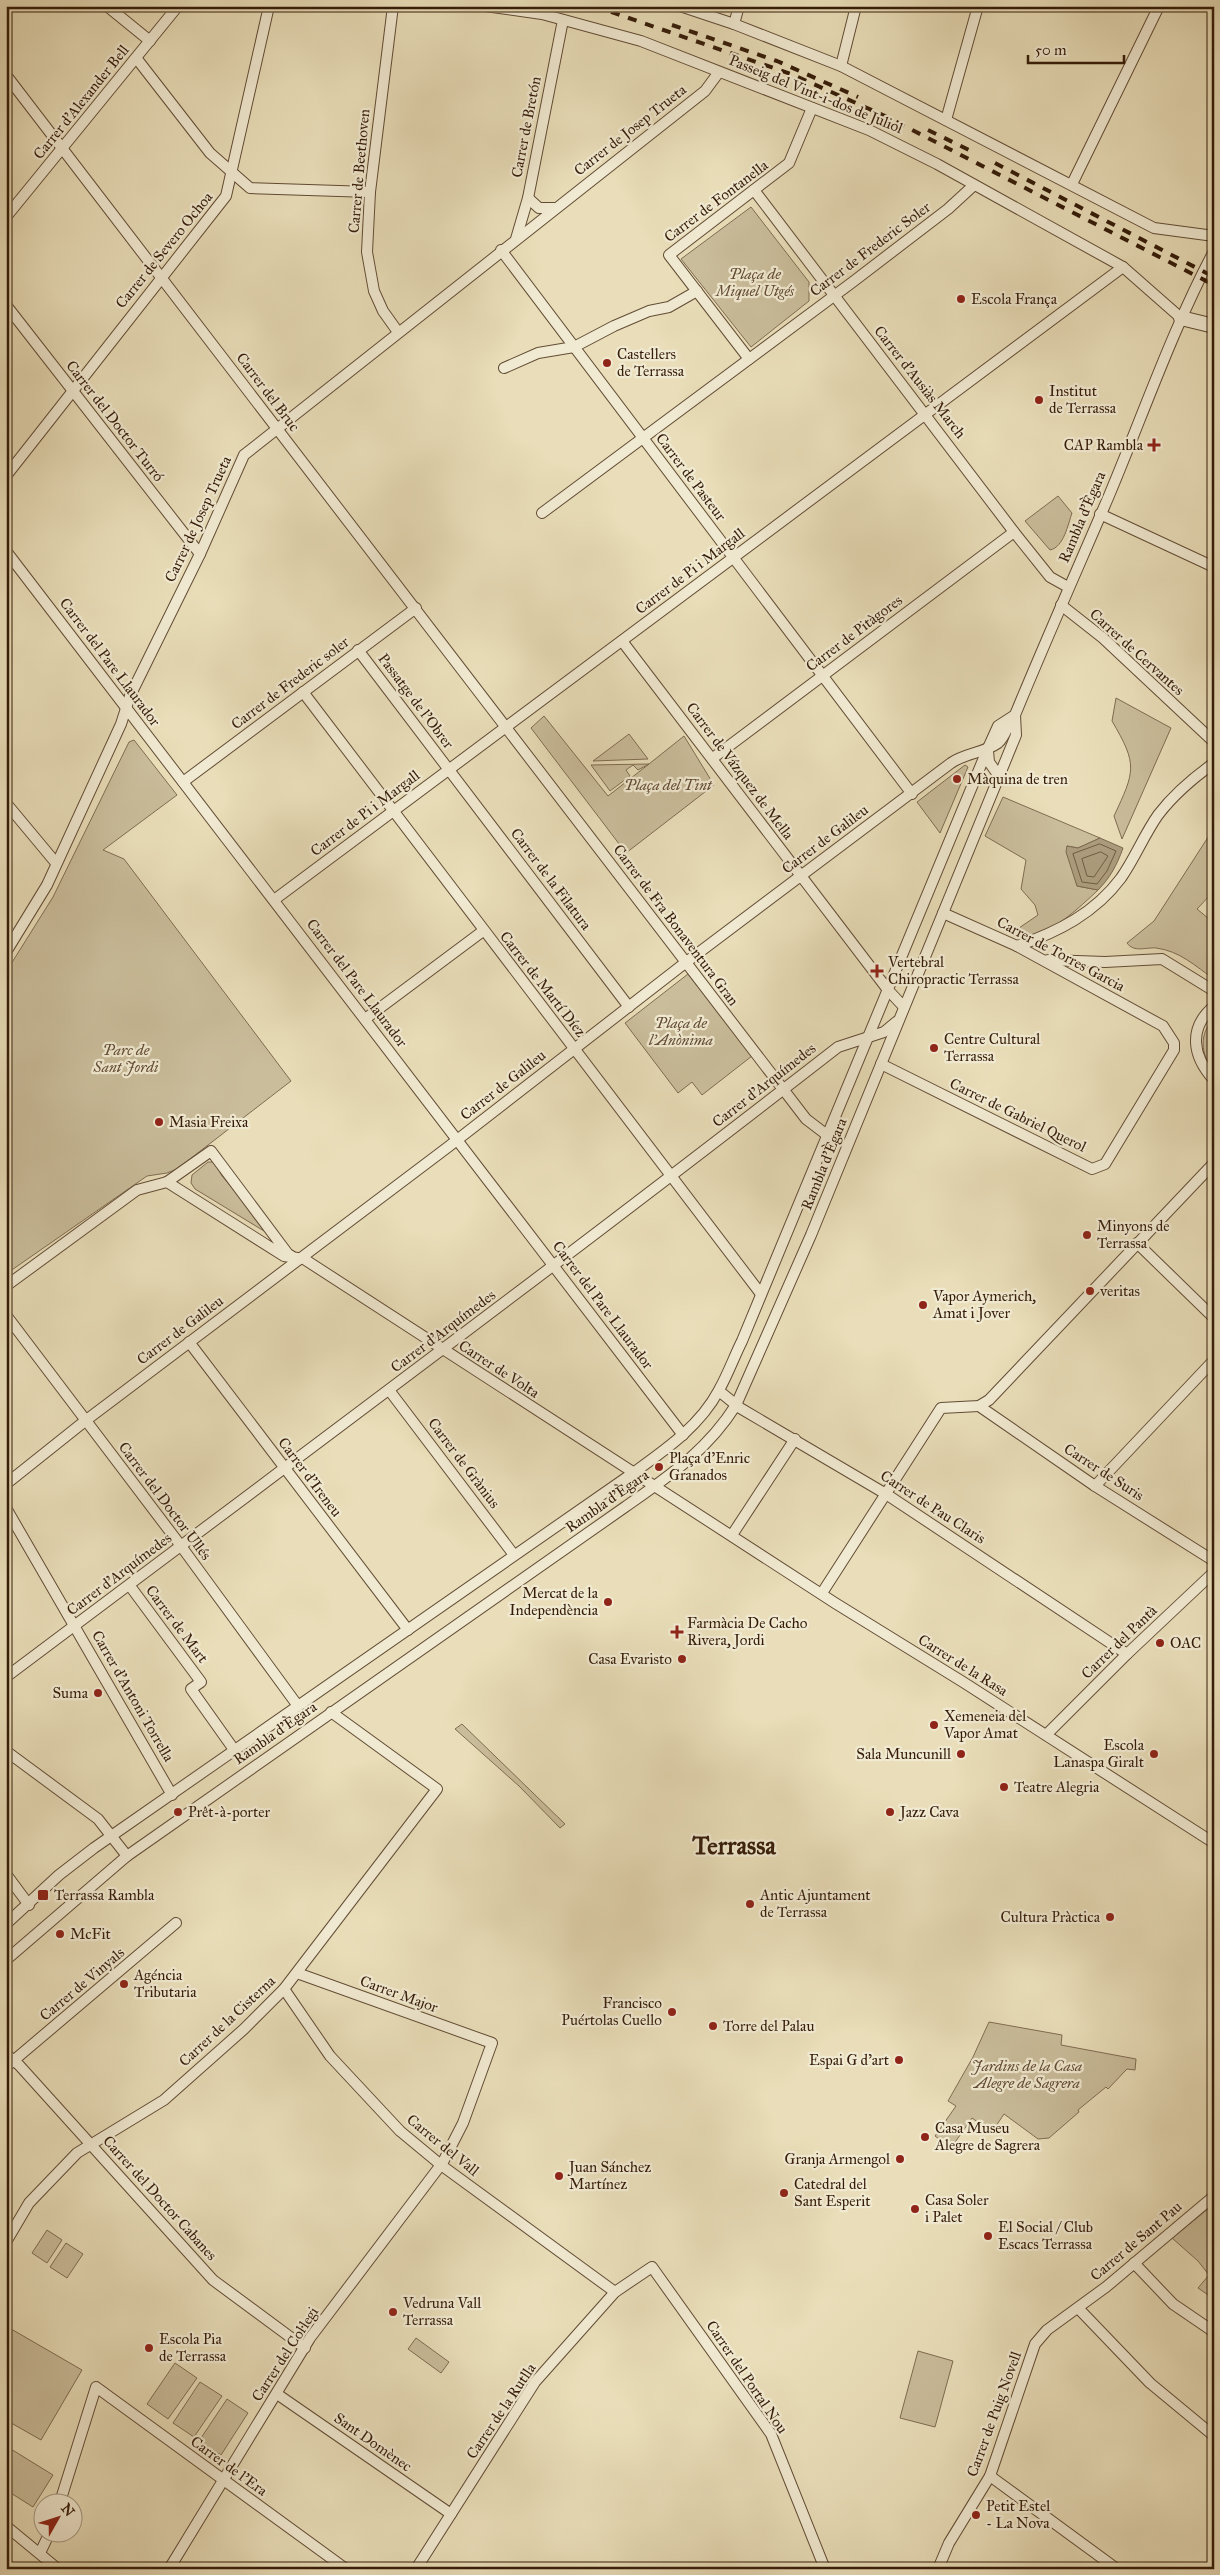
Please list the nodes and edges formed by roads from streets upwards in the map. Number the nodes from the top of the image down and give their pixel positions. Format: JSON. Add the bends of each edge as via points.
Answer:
{"nodes":[{"id":1,"x":107,"y":6,"type":"edge"},
{"id":2,"x":178,"y":6,"type":"edge"},
{"id":3,"x":269,"y":6,"type":"edge"},
{"id":4,"x":393,"y":6,"type":"edge"},
{"id":5,"x":485,"y":6,"type":"edge"},
{"id":6,"x":680,"y":6,"type":"edge"},
{"id":7,"x":740,"y":6,"type":"edge"},
{"id":8,"x":856,"y":6,"type":"edge"},
{"id":9,"x":978,"y":6,"type":"edge"},
{"id":10,"x":1159,"y":6,"type":"edge"},
{"id":11,"x":563,"y":20,"type":"junction"},
{"id":12,"x":734,"y":24,"type":"junction"},
{"id":13,"x":150,"y":41,"type":"junction"},
{"id":14,"x":137,"y":59,"type":"junction"},
{"id":15,"x":841,"y":66,"type":"junction"},
{"id":16,"x":719,"y":72,"type":"junction"},
{"id":17,"x":6,"y":75,"type":"edge"},
{"id":18,"x":812,"y":108,"type":"junction"},
{"id":19,"x":946,"y":120,"type":"junction"},
{"id":20,"x":63,"y":148,"type":"junction"},
{"id":21,"x":232,"y":173,"type":"junction"},
{"id":22,"x":1072,"y":184,"type":"junction"},
{"id":23,"x":973,"y":186,"type":"junction"},
{"id":24,"x":754,"y":190,"type":"junction"},
{"id":25,"x":370,"y":192,"type":"junction"},
{"id":26,"x":528,"y":198,"type":"junction"},
{"id":27,"x":555,"y":208,"type":"junction"},
{"id":28,"x":6,"y":217,"type":"edge"},
{"id":29,"x":1214,"y":236,"type":"edge"},
{"id":30,"x":516,"y":239,"type":"junction"},
{"id":31,"x":501,"y":250,"type":"junction"},
{"id":32,"x":1214,"y":250,"type":"edge"},
{"id":33,"x":1124,"y":267,"type":"junction"},
{"id":34,"x":161,"y":276,"type":"junction"},
{"id":35,"x":697,"y":291,"type":"junction"},
{"id":36,"x":834,"y":295,"type":"junction"},
{"id":37,"x":6,"y":305,"type":"edge"},
{"id":38,"x":1181,"y":318,"type":"junction"},
{"id":39,"x":1214,"y":326,"type":"edge"},
{"id":40,"x":398,"y":332,"type":"junction"},
{"id":41,"x":574,"y":347,"type":"junction"},
{"id":42,"x":749,"y":358,"type":"junction"},
{"id":43,"x":504,"y":368,"type":"dead end"},
{"id":44,"x":72,"y":391,"type":"junction"},
{"id":45,"x":926,"y":414,"type":"junction"},
{"id":46,"x":278,"y":428,"type":"junction"},
{"id":47,"x":643,"y":438,"type":"junction"},
{"id":48,"x":6,"y":476,"type":"edge"},
{"id":49,"x":542,"y":513,"type":"dead end"},
{"id":50,"x":1100,"y":514,"type":"junction"},
{"id":51,"x":1014,"y":532,"type":"junction"},
{"id":52,"x":6,"y":551,"type":"edge"},
{"id":53,"x":200,"y":554,"type":"junction"},
{"id":54,"x":733,"y":558,"type":"junction"},
{"id":55,"x":1214,"y":567,"type":"edge"},
{"id":56,"x":1068,"y":587,"type":"junction"},
{"id":57,"x":1062,"y":605,"type":"junction"},
{"id":58,"x":416,"y":608,"type":"junction"},
{"id":59,"x":622,"y":641,"type":"junction"},
{"id":60,"x":358,"y":650,"type":"junction"},
{"id":61,"x":822,"y":676,"type":"junction"},
{"id":62,"x":303,"y":692,"type":"junction"},
{"id":63,"x":127,"y":709,"type":"junction"},
{"id":64,"x":1016,"y":714,"type":"junction"},
{"id":65,"x":506,"y":727,"type":"junction"},
{"id":66,"x":1214,"y":742,"type":"edge"},
{"id":67,"x":988,"y":748,"type":"junction"},
{"id":68,"x":713,"y":758,"type":"junction"},
{"id":69,"x":1214,"y":763,"type":"edge"},
{"id":70,"x":449,"y":770,"type":"junction"},
{"id":71,"x":999,"y":776,"type":"junction"},
{"id":72,"x":183,"y":782,"type":"junction"},
{"id":73,"x":912,"y":794,"type":"junction"},
{"id":74,"x":6,"y":803,"type":"edge"},
{"id":75,"x":393,"y":811,"type":"junction"},
{"id":76,"x":56,"y":863,"type":"junction"},
{"id":77,"x":800,"y":876,"type":"junction"},
{"id":78,"x":274,"y":900,"type":"junction"},
{"id":79,"x":943,"y":913,"type":"junction"},
{"id":80,"x":483,"y":931,"type":"junction"},
{"id":81,"x":1017,"y":946,"type":"junction"},
{"id":82,"x":6,"y":952,"type":"edge"},
{"id":83,"x":685,"y":963,"type":"junction"},
{"id":84,"x":888,"y":990,"type":"junction"},
{"id":85,"x":1214,"y":992,"type":"edge"},
{"id":86,"x":1214,"y":1006,"type":"edge"},
{"id":87,"x":629,"y":1007,"type":"junction"},
{"id":88,"x":904,"y":1007,"type":"junction"},
{"id":89,"x":899,"y":1017,"type":"junction"},
{"id":90,"x":365,"y":1019,"type":"junction"},
{"id":91,"x":1163,"y":1026,"type":"joint"},
{"id":92,"x":869,"y":1035,"type":"junction"},
{"id":93,"x":575,"y":1048,"type":"junction"},
{"id":94,"x":881,"y":1064,"type":"junction"},
{"id":95,"x":1214,"y":1080,"type":"edge"},
{"id":96,"x":783,"y":1089,"type":"junction"},
{"id":97,"x":828,"y":1136,"type":"junction"},
{"id":98,"x":457,"y":1140,"type":"junction"},
{"id":99,"x":1214,"y":1163,"type":"edge"},
{"id":100,"x":672,"y":1176,"type":"junction"},
{"id":101,"x":167,"y":1182,"type":"junction"},
{"id":102,"x":1137,"y":1243,"type":"junction"},
{"id":103,"x":298,"y":1260,"type":"junction"},
{"id":104,"x":554,"y":1266,"type":"junction"},
{"id":105,"x":6,"y":1286,"type":"edge"},
{"id":106,"x":761,"y":1294,"type":"junction"},
{"id":107,"x":6,"y":1315,"type":"edge"},
{"id":108,"x":1214,"y":1318,"type":"edge"},
{"id":109,"x":189,"y":1342,"type":"junction"},
{"id":110,"x":443,"y":1351,"type":"junction"},
{"id":111,"x":1214,"y":1360,"type":"edge"},
{"id":112,"x":389,"y":1390,"type":"junction"},
{"id":113,"x":719,"y":1391,"type":"junction"},
{"id":114,"x":736,"y":1405,"type":"junction"},
{"id":115,"x":978,"y":1406,"type":"junction"},
{"id":116,"x":85,"y":1421,"type":"junction"},
{"id":117,"x":683,"y":1435,"type":"junction"},
{"id":118,"x":795,"y":1439,"type":"junction"},
{"id":119,"x":284,"y":1467,"type":"junction"},
{"id":120,"x":633,"y":1473,"type":"junction"},
{"id":121,"x":6,"y":1484,"type":"edge"},
{"id":122,"x":654,"y":1486,"type":"junction"},
{"id":123,"x":1095,"y":1486,"type":"junction"},
{"id":124,"x":886,"y":1494,"type":"junction"},
{"id":125,"x":6,"y":1508,"type":"edge"},
{"id":126,"x":732,"y":1535,"type":"junction"},
{"id":127,"x":181,"y":1546,"type":"junction"},
{"id":128,"x":514,"y":1555,"type":"junction"},
{"id":129,"x":1214,"y":1561,"type":"edge"},
{"id":130,"x":1214,"y":1572,"type":"edge"},
{"id":131,"x":130,"y":1586,"type":"junction"},
{"id":132,"x":822,"y":1593,"type":"junction"},
{"id":133,"x":75,"y":1625,"type":"junction"},
{"id":134,"x":408,"y":1630,"type":"junction"},
{"id":135,"x":1127,"y":1654,"type":"junction"},
{"id":136,"x":6,"y":1677,"type":"edge"},
{"id":137,"x":298,"y":1706,"type":"junction"},
{"id":138,"x":331,"y":1712,"type":"junction"},
{"id":139,"x":1046,"y":1735,"type":"junction"},
{"id":140,"x":235,"y":1750,"type":"junction"},
{"id":141,"x":6,"y":1751,"type":"edge"},
{"id":142,"x":172,"y":1795,"type":"junction"},
{"id":143,"x":111,"y":1835,"type":"junction"},
{"id":144,"x":1214,"y":1843,"type":"edge"},
{"id":145,"x":127,"y":1856,"type":"junction"},
{"id":146,"x":6,"y":1874,"type":"edge"},
{"id":147,"x":29,"y":1905,"type":"junction"},
{"id":148,"x":6,"y":1924,"type":"edge"},
{"id":149,"x":176,"y":1924,"type":"dead end"},
{"id":150,"x":6,"y":1960,"type":"edge"},
{"id":151,"x":297,"y":1973,"type":"junction"},
{"id":152,"x":284,"y":1989,"type":"junction"},
{"id":153,"x":492,"y":2043,"type":"joint"},
{"id":154,"x":11,"y":2057,"type":"edge"},
{"id":155,"x":6,"y":2068,"type":"edge"},
{"id":156,"x":91,"y":2144,"type":"junction"},
{"id":157,"x":441,"y":2165,"type":"junction"},
{"id":158,"x":1214,"y":2196,"type":"edge"},
{"id":159,"x":6,"y":2242,"type":"edge"},
{"id":160,"x":1134,"y":2262,"type":"junction"},
{"id":161,"x":652,"y":2267,"type":"joint"},
{"id":162,"x":615,"y":2292,"type":"junction"},
{"id":163,"x":1078,"y":2308,"type":"junction"},
{"id":164,"x":1214,"y":2332,"type":"edge"},
{"id":165,"x":305,"y":2348,"type":"junction"},
{"id":166,"x":276,"y":2396,"type":"junction"},
{"id":167,"x":1214,"y":2436,"type":"edge"},
{"id":168,"x":990,"y":2476,"type":"junction"},
{"id":169,"x":223,"y":2481,"type":"junction"},
{"id":170,"x":63,"y":2492,"type":"edge"},
{"id":171,"x":451,"y":2514,"type":"junction"},
{"id":172,"x":6,"y":2526,"type":"edge"},
{"id":173,"x":45,"y":2542,"type":"edge"},
{"id":174,"x":40,"y":2553,"type":"junction"},
{"id":175,"x":58,"y":2569,"type":"edge"},
{"id":176,"x":169,"y":2569,"type":"edge"},
{"id":177,"x":346,"y":2569,"type":"edge"},
{"id":178,"x":416,"y":2569,"type":"edge"},
{"id":179,"x":825,"y":2569,"type":"edge"},
{"id":180,"x":938,"y":2569,"type":"edge"},
{"id":181,"x":1117,"y":2569,"type":"edge"}],
"edges":[{"from":1,"to":13,"type":"street"},
{"from":2,"to":13,"type":"street","name":"Carrer d'Alexander Bell"},
{"from":3,"to":21,"type":"street","name":"Carrer de Severo Ochoa"},
{"from":4,"to":25,"type":"street","name":"Carrer de Beethoven"},
{"from":5,"to":11,"type":"street","name":"Passeig del Vint-i-dos de Juliol"},
{"from":6,"to":12,"type":"street","name":"Passeig del Vint-i-dos de Juliol"},
{"from":7,"to":12,"type":"street"},
{"from":8,"to":15,"type":"street"},
{"from":9,"to":19,"type":"street"},
{"from":10,"to":22,"type":"street"},
{"from":11,"to":16,"type":"street","name":"Passeig del Vint-i-dos de Juliol","via":[[641,41]]},
{"from":11,"to":26,"type":"street","name":"Carrer de Bretón"},
{"from":12,"to":15,"type":"street","name":"Passeig del Vint-i-dos de Juliol"},
{"from":13,"to":14,"type":"street","name":"Carrer d'Alexander Bell"},
{"from":14,"to":20,"type":"street","name":"Carrer d'Alexander Bell"},
{"from":14,"to":21,"type":"street","via":[[210,153]]},
{"from":15,"to":19,"type":"street","name":"Passeig del Vint-i-dos de Juliol"},
{"from":16,"to":18,"type":"street","name":"Passeig del Vint-i-dos de Juliol"},
{"from":16,"to":27,"type":"street","name":"Carrer de Josep Trueta","via":[[704,91]]},
{"from":17,"to":20,"type":"street","name":"Carrer del Bruc"},
{"from":18,"to":23,"type":"street","name":"Passeig del Vint-i-dos de Juliol","via":[[869,130]]},
{"from":18,"to":24,"type":"street","name":"Carrer de Fontanella","via":[[789,163]]},
{"from":19,"to":22,"type":"street","name":"Passeig del Vint-i-dos de Juliol"},
{"from":20,"to":28,"type":"street","name":"Carrer d'Alexander Bell"},
{"from":20,"to":34,"type":"street","name":"Carrer del Bruc"},
{"from":21,"to":25,"type":"street","via":[[250,188]]},
{"from":21,"to":34,"type":"street","name":"Carrer de Severo Ochoa","via":[[226,196]]},
{"from":22,"to":29,"type":"street","name":"Passeig del Vint-i-dos de Juliol","via":[[1154,228]]},
{"from":23,"to":33,"type":"street","name":"Passeig del Vint-i-dos de Juliol"},
{"from":23,"to":36,"type":"street","name":"Carrer de Frederic Soler","via":[[948,210]]},
{"from":24,"to":35,"type":"street","name":"Carrer de Fontanella","via":[[669,254]]},
{"from":24,"to":36,"type":"street","name":"Carrer d'Ausiàs March"},
{"from":25,"to":40,"type":"street","name":"Carrer de Beethoven","via":[[369,272],[383,311]]},
{"from":26,"to":27,"type":"street","via":[[539,208]]},
{"from":26,"to":30,"type":"street","name":"Carrer de Bretón"},
{"from":27,"to":30,"type":"street","name":"Carrer de Josep Trueta"},
{"from":30,"to":31,"type":"street","name":"Carrer de Josep Trueta"},
{"from":31,"to":40,"type":"street","name":"Carrer de Josep Trueta"},
{"from":31,"to":41,"type":"street","name":"Carrer de Pasteur"},
{"from":32,"to":38,"type":"street","name":"Rambla d'Ègara"},
{"from":33,"to":38,"type":"street","name":"Passeig del Vint-i-dos de Juliol"},
{"from":33,"to":45,"type":"street","name":"Carrer de Pi i Margall"},
{"from":34,"to":44,"type":"street","name":"Carrer de Severo Ochoa"},
{"from":34,"to":46,"type":"street","name":"Carrer del Bruc"},
{"from":35,"to":41,"type":"street","via":[[669,307],[649,311]]},
{"from":35,"to":42,"type":"street","name":"Carrer de Fontanella"},
{"from":36,"to":42,"type":"street","name":"Carrer de Frederic Soler"},
{"from":36,"to":45,"type":"street","name":"Carrer d'Ausiàs March"},
{"from":37,"to":44,"type":"street","name":"Carrer del Doctor Turró"},
{"from":38,"to":39,"type":"street","name":"Passeig del Vint-i-dos de Juliol"},
{"from":38,"to":50,"type":"street","name":"Rambla d'Ègara"},
{"from":40,"to":46,"type":"street","name":"Carrer de Josep Trueta"},
{"from":41,"to":43,"type":"street","via":[[538,353]]},
{"from":41,"to":47,"type":"street","name":"Carrer de Pasteur"},
{"from":42,"to":47,"type":"street","name":"Carrer de Frederic Soler"},
{"from":44,"to":48,"type":"street","name":"Carrer de Severo Ochoa"},
{"from":44,"to":53,"type":"street","name":"Carrer del Doctor Turró"},
{"from":45,"to":51,"type":"street","name":"Carrer d'Ausiàs March"},
{"from":45,"to":54,"type":"street","name":"Carrer de Pi i Margall"},
{"from":46,"to":53,"type":"street","name":"Carrer de Josep Trueta","via":[[244,455]]},
{"from":46,"to":58,"type":"street","name":"Carrer del Bruc"},
{"from":47,"to":49,"type":"street","name":"Carrer de Frederic Soler"},
{"from":47,"to":54,"type":"street","name":"Carrer de Pasteur"},
{"from":50,"to":55,"type":"street"},
{"from":50,"to":56,"type":"street","name":"Rambla d'Ègara"},
{"from":51,"to":56,"type":"street","name":"Carrer d'Ausiàs March","via":[[1050,577]]},
{"from":51,"to":61,"type":"street","name":"Carrer de Pitàgores"},
{"from":52,"to":63,"type":"street","name":"Carrer del Pare Llaurador"},
{"from":53,"to":63,"type":"street","name":"Carrer de Josep Trueta","via":[[130,696]]},
{"from":54,"to":59,"type":"street","name":"Carrer de Pi i Margall"},
{"from":54,"to":61,"type":"street","name":"Carrer de Pasteur"},
{"from":56,"to":57,"type":"street","name":"Rambla d'Ègara"},
{"from":57,"to":64,"type":"street","name":"Rambla d'Ègara"},
{"from":57,"to":66,"type":"street","name":"Carrer de Cervantes","via":[[1103,638]]},
{"from":58,"to":60,"type":"street","name":"Carrer de Frederic soler"},
{"from":58,"to":65,"type":"street","name":"Carrer del Bruc"},
{"from":59,"to":65,"type":"street","name":"Carrer de Pi i Margall"},
{"from":59,"to":68,"type":"street","name":"Carrer de Vázquez de Mella"},
{"from":60,"to":62,"type":"street","name":"Carrer de Frederic soler"},
{"from":60,"to":70,"type":"street","name":"Passatge de l'Obrer"},
{"from":61,"to":68,"type":"street","name":"Carrer de Pitàgores"},
{"from":61,"to":73,"type":"street","name":"Carrer de Pasteur"},
{"from":62,"to":72,"type":"street","name":"Carrer de Frederic soler"},
{"from":62,"to":75,"type":"street","name":"Carrer de Martí Díez"},
{"from":63,"to":72,"type":"street","name":"Carrer del Pare Llaurador"},
{"from":63,"to":76,"type":"street","name":"Carrer de Josep Trueta"},
{"from":64,"to":67,"type":"street","name":"Carrer de Galileu","via":[[1003,737]]},
{"from":64,"to":71,"type":"street","name":"Rambla d'Ègara","via":[[1016,735]]},
{"from":65,"to":70,"type":"street","name":"Carrer de Pi i Margall"},
{"from":65,"to":83,"type":"street","name":"Carrer de Fra Bonaventura Gran"},
{"from":67,"to":71,"type":"street","via":[[989,762]]},
{"from":67,"to":73,"type":"street","name":"Carrer de Galileu","via":[[962,756]]},
{"from":67,"to":84,"type":"street","name":"Rambla d'Ègara"},
{"from":68,"to":77,"type":"street","name":"Carrer de Vázquez de Mella"},
{"from":69,"to":81,"type":"street","via":[[1172,797],[1120,878],[1087,913],[1066,927]]},
{"from":70,"to":75,"type":"street","name":"Carrer de Pi i Margall"},
{"from":70,"to":87,"type":"street","name":"Carrer de la Filatura"},
{"from":71,"to":79,"type":"street","name":"Rambla d'Ègara"},
{"from":72,"to":78,"type":"street","name":"Carrer del Pare Llaurador"},
{"from":73,"to":77,"type":"street","name":"Carrer de Galileu"},
{"from":74,"to":76,"type":"street"},
{"from":75,"to":78,"type":"street","name":"Carrer de Pi i Margall"},
{"from":75,"to":80,"type":"street","name":"Carrer de Martí Díez"},
{"from":76,"to":82,"type":"street","name":"Carrer de Josep Trueta","via":[[47,885]]},
{"from":77,"to":83,"type":"street","name":"Carrer de Galileu"},
{"from":77,"to":84,"type":"street","name":"Carrer de Vázquez de Mella"},
{"from":78,"to":90,"type":"street","name":"Carrer del Pare Llaurador"},
{"from":79,"to":81,"type":"street","name":"Carrer de Torres Garcia"},
{"from":79,"to":88,"type":"street","name":"Rambla d'Ègara"},
{"from":80,"to":90,"type":"street"},
{"from":80,"to":93,"type":"street","name":"Carrer de Martí Díez"},
{"from":81,"to":85,"type":"street","via":[[1050,961],[1162,959]]},
{"from":81,"to":91,"type":"street","name":"Carrer de Torres Garcia"},
{"from":83,"to":87,"type":"street","name":"Carrer de Galileu"},
{"from":83,"to":96,"type":"street","name":"Carrer de Fra Bonaventura Gran"},
{"from":84,"to":88,"type":"street"},
{"from":84,"to":92,"type":"street","name":"Rambla d'Ègara"},
{"from":86,"to":95,"type":"street","via":[[1200,1020],[1195,1038],[1197,1054]]},
{"from":87,"to":93,"type":"street","name":"Carrer de Galileu"},
{"from":88,"to":89,"type":"street","name":"Rambla d'Ègara"},
{"from":89,"to":92,"type":"street","name":"Carrer d'Arquímedes","via":[[884,1032]]},
{"from":89,"to":94,"type":"street","name":"Rambla d'Ègara"},
{"from":90,"to":98,"type":"street","name":"Carrer del Pare Llaurador"},
{"from":91,"to":94,"type":"street","name":"Carrer de Gabriel Querol","via":[[1174,1043],[1174,1050],[1106,1164],[1092,1169]]},
{"from":92,"to":96,"type":"street","name":"Carrer d'Arquímedes","via":[[838,1047]]},
{"from":92,"to":97,"type":"street","name":"Rambla d'Ègara"},
{"from":93,"to":98,"type":"street","name":"Carrer de Galileu"},
{"from":93,"to":100,"type":"street","name":"Carrer de Martí Díez"},
{"from":94,"to":114,"type":"street","name":"Rambla d'Ègara"},
{"from":96,"to":97,"type":"street","name":"Carrer de Fra Bonaventura Gran","via":[[806,1119]]},
{"from":96,"to":100,"type":"street","name":"Carrer d'Arquímedes"},
{"from":97,"to":106,"type":"street","name":"Rambla d'Ègara"},
{"from":98,"to":103,"type":"street","name":"Carrer de Galileu"},
{"from":98,"to":104,"type":"street","name":"Carrer del Pare Llaurador"},
{"from":99,"to":102,"type":"street"},
{"from":100,"to":104,"type":"street","name":"Carrer d'Arquímedes"},
{"from":100,"to":106,"type":"street","name":"Carrer de Martí Díez"},
{"from":101,"to":103,"type":"street","name":"Carrer de Volta","via":[[284,1256]]},
{"from":101,"to":103,"type":"street","via":[[211,1151],[288,1254]]},
{"from":101,"to":105,"type":"street","via":[[137,1190]]},
{"from":102,"to":108,"type":"street"},
{"from":102,"to":115,"type":"street","via":[[989,1400]]},
{"from":103,"to":109,"type":"street","name":"Carrer de Galileu"},
{"from":103,"to":110,"type":"street","name":"Carrer de Volta","via":[[304,1259]]},
{"from":104,"to":110,"type":"street","name":"Carrer d'Arquímedes"},
{"from":104,"to":117,"type":"street","name":"Carrer del Pare Llaurador"},
{"from":106,"to":113,"type":"street","name":"Rambla d'Ègara"},
{"from":107,"to":116,"type":"street","name":"Carrer del Doctor Ullés"},
{"from":109,"to":116,"type":"street","name":"Carrer de Galileu"},
{"from":109,"to":119,"type":"street","name":"Carrer d'Ireneu"},
{"from":110,"to":112,"type":"street","name":"Carrer d'Arquímedes"},
{"from":110,"to":120,"type":"street","name":"Carrer de Volta"},
{"from":111,"to":123,"type":"street"},
{"from":112,"to":119,"type":"street","name":"Carrer d'Arquímedes"},
{"from":112,"to":128,"type":"street","name":"Carrer de Grànius"},
{"from":113,"to":114,"type":"street","name":"Carrer de Pau Claris"},
{"from":113,"to":117,"type":"street","name":"Rambla d'Ègara"},
{"from":114,"to":118,"type":"street","name":"Carrer de Pau Claris"},
{"from":114,"to":122,"type":"street","name":"Rambla d'Ègara","via":[[712,1439]]},
{"from":115,"to":123,"type":"street","name":"Carrer de Suris"},
{"from":115,"to":124,"type":"street","via":[[941,1408]]},
{"from":116,"to":121,"type":"street","name":"Carrer de Galileu"},
{"from":116,"to":127,"type":"street","name":"Carrer del Doctor Ullés"},
{"from":117,"to":120,"type":"street","name":"Rambla d'Ègara"},
{"from":118,"to":124,"type":"street","name":"Carrer de Pau Claris"},
{"from":118,"to":126,"type":"street"},
{"from":119,"to":127,"type":"street","name":"Carrer d'Arquímedes"},
{"from":119,"to":134,"type":"street","name":"Carrer d'Ireneu"},
{"from":120,"to":122,"type":"street"},
{"from":120,"to":128,"type":"street","name":"Rambla d'Ègara"},
{"from":122,"to":126,"type":"street","name":"Carrer de la Rasa"},
{"from":122,"to":138,"type":"street","name":"Rambla d'Ègara"},
{"from":123,"to":129,"type":"street","name":"Carrer de Suris"},
{"from":124,"to":132,"type":"street"},
{"from":124,"to":135,"type":"street","name":"Carrer de Pau Claris"},
{"from":125,"to":133,"type":"street","name":"Carrer d'Antoni Torrella"},
{"from":126,"to":132,"type":"street","name":"Carrer de la Rasa"},
{"from":127,"to":131,"type":"street","name":"Carrer d'Arquímedes"},
{"from":127,"to":137,"type":"street","name":"Carrer del Doctor Ullés"},
{"from":128,"to":134,"type":"street","name":"Rambla d'Ègara"},
{"from":130,"to":135,"type":"street","name":"Carrer del Pantà"},
{"from":131,"to":133,"type":"street","name":"Carrer d'Arquímedes"},
{"from":131,"to":140,"type":"street","name":"Carrer de Mart","via":[[202,1682],[191,1689]]},
{"from":132,"to":139,"type":"street","name":"Carrer de la Rasa"},
{"from":133,"to":136,"type":"street","name":"Carrer d'Arquímedes"},
{"from":133,"to":142,"type":"street","name":"Carrer d'Antoni Torrella"},
{"from":134,"to":137,"type":"street","name":"Rambla d'Ègara"},
{"from":135,"to":139,"type":"street","name":"Carrer del Pantà"},
{"from":137,"to":140,"type":"street","name":"Rambla d'Ègara"},
{"from":138,"to":145,"type":"street","name":"Rambla d'Ègara"},
{"from":138,"to":151,"type":"street","name":"Carrer de la Cisterna","via":[[437,1789]]},
{"from":139,"to":144,"type":"street","name":"Carrer de la Rasa"},
{"from":140,"to":142,"type":"street","name":"Rambla d'Ègara"},
{"from":141,"to":143,"type":"street","via":[[98,1818]]},
{"from":142,"to":143,"type":"street","name":"Rambla d'Ègara"},
{"from":143,"to":145,"type":"street"},
{"from":143,"to":147,"type":"street","name":"Rambla d'Ègara","via":[[59,1875]]},
{"from":145,"to":150,"type":"street","name":"Rambla d'Ègara"},
{"from":146,"to":147,"type":"street"},
{"from":147,"to":148,"type":"street","name":"Rambla d'Ègara"},
{"from":149,"to":154,"type":"street","name":"Carrer de Vinyals"},
{"from":151,"to":152,"type":"street","name":"Carrer de la Cisterna"},
{"from":151,"to":153,"type":"street","name":"Carrer Major"},
{"from":152,"to":156,"type":"street","name":"Carrer de la Cisterna","via":[[164,2100]]},
{"from":152,"to":157,"type":"street","name":"Carrer del Vall","via":[[330,2056],[400,2131]]},
{"from":153,"to":157,"type":"street","name":"Carrer del Col·legi","via":[[463,2123]]},
{"from":154,"to":155,"type":"street","name":"Carrer de Vinyals"},
{"from":154,"to":156,"type":"street","name":"Carrer del Doctor Cabanes"},
{"from":156,"to":159,"type":"street","name":"Carrer de la Cisterna","via":[[29,2203]]},
{"from":156,"to":165,"type":"street","name":"Carrer del Doctor Cabanes","via":[[213,2280]]},
{"from":157,"to":162,"type":"street","name":"Carrer del Vall"},
{"from":157,"to":165,"type":"street","name":"Carrer del Col·legi"},
{"from":158,"to":160,"type":"street","name":"Carrer de Sant Pau"},
{"from":160,"to":163,"type":"street","name":"Carrer de Sant Pau"},
{"from":160,"to":164,"type":"street","via":[[1173,2304]]},
{"from":161,"to":162,"type":"street","name":"Carrer de la Rutlla"},
{"from":161,"to":179,"type":"street","name":"Carrer del Portal Nou","via":[[771,2434]]},
{"from":162,"to":171,"type":"street","name":"Carrer de la Rutlla","via":[[535,2382]]},
{"from":163,"to":167,"type":"street","via":[[1150,2383]]},
{"from":163,"to":168,"type":"street","name":"Carrer de Puig Novell","via":[[1047,2330],[1035,2344]]},
{"from":165,"to":166,"type":"street","name":"Carrer del Col·legi"},
{"from":166,"to":169,"type":"street","name":"Carrer del Col·legi"},
{"from":166,"to":171,"type":"street","name":"Sant Domènec"},
{"from":168,"to":180,"type":"street","name":"Carrer de Puig Novell","via":[[949,2543]]},
{"from":168,"to":181,"type":"street"},
{"from":169,"to":170,"type":"street","name":"Carrer de l'Era","via":[[96,2386]]},
{"from":169,"to":176,"type":"street","name":"Carrer del Col·legi"},
{"from":169,"to":177,"type":"street","name":"Carrer de l'Era"},
{"from":171,"to":178,"type":"street","name":"Carrer de la Rutlla"},
{"from":172,"to":174,"type":"street"},
{"from":173,"to":174,"type":"street"},
{"from":174,"to":175,"type":"street"}]}
